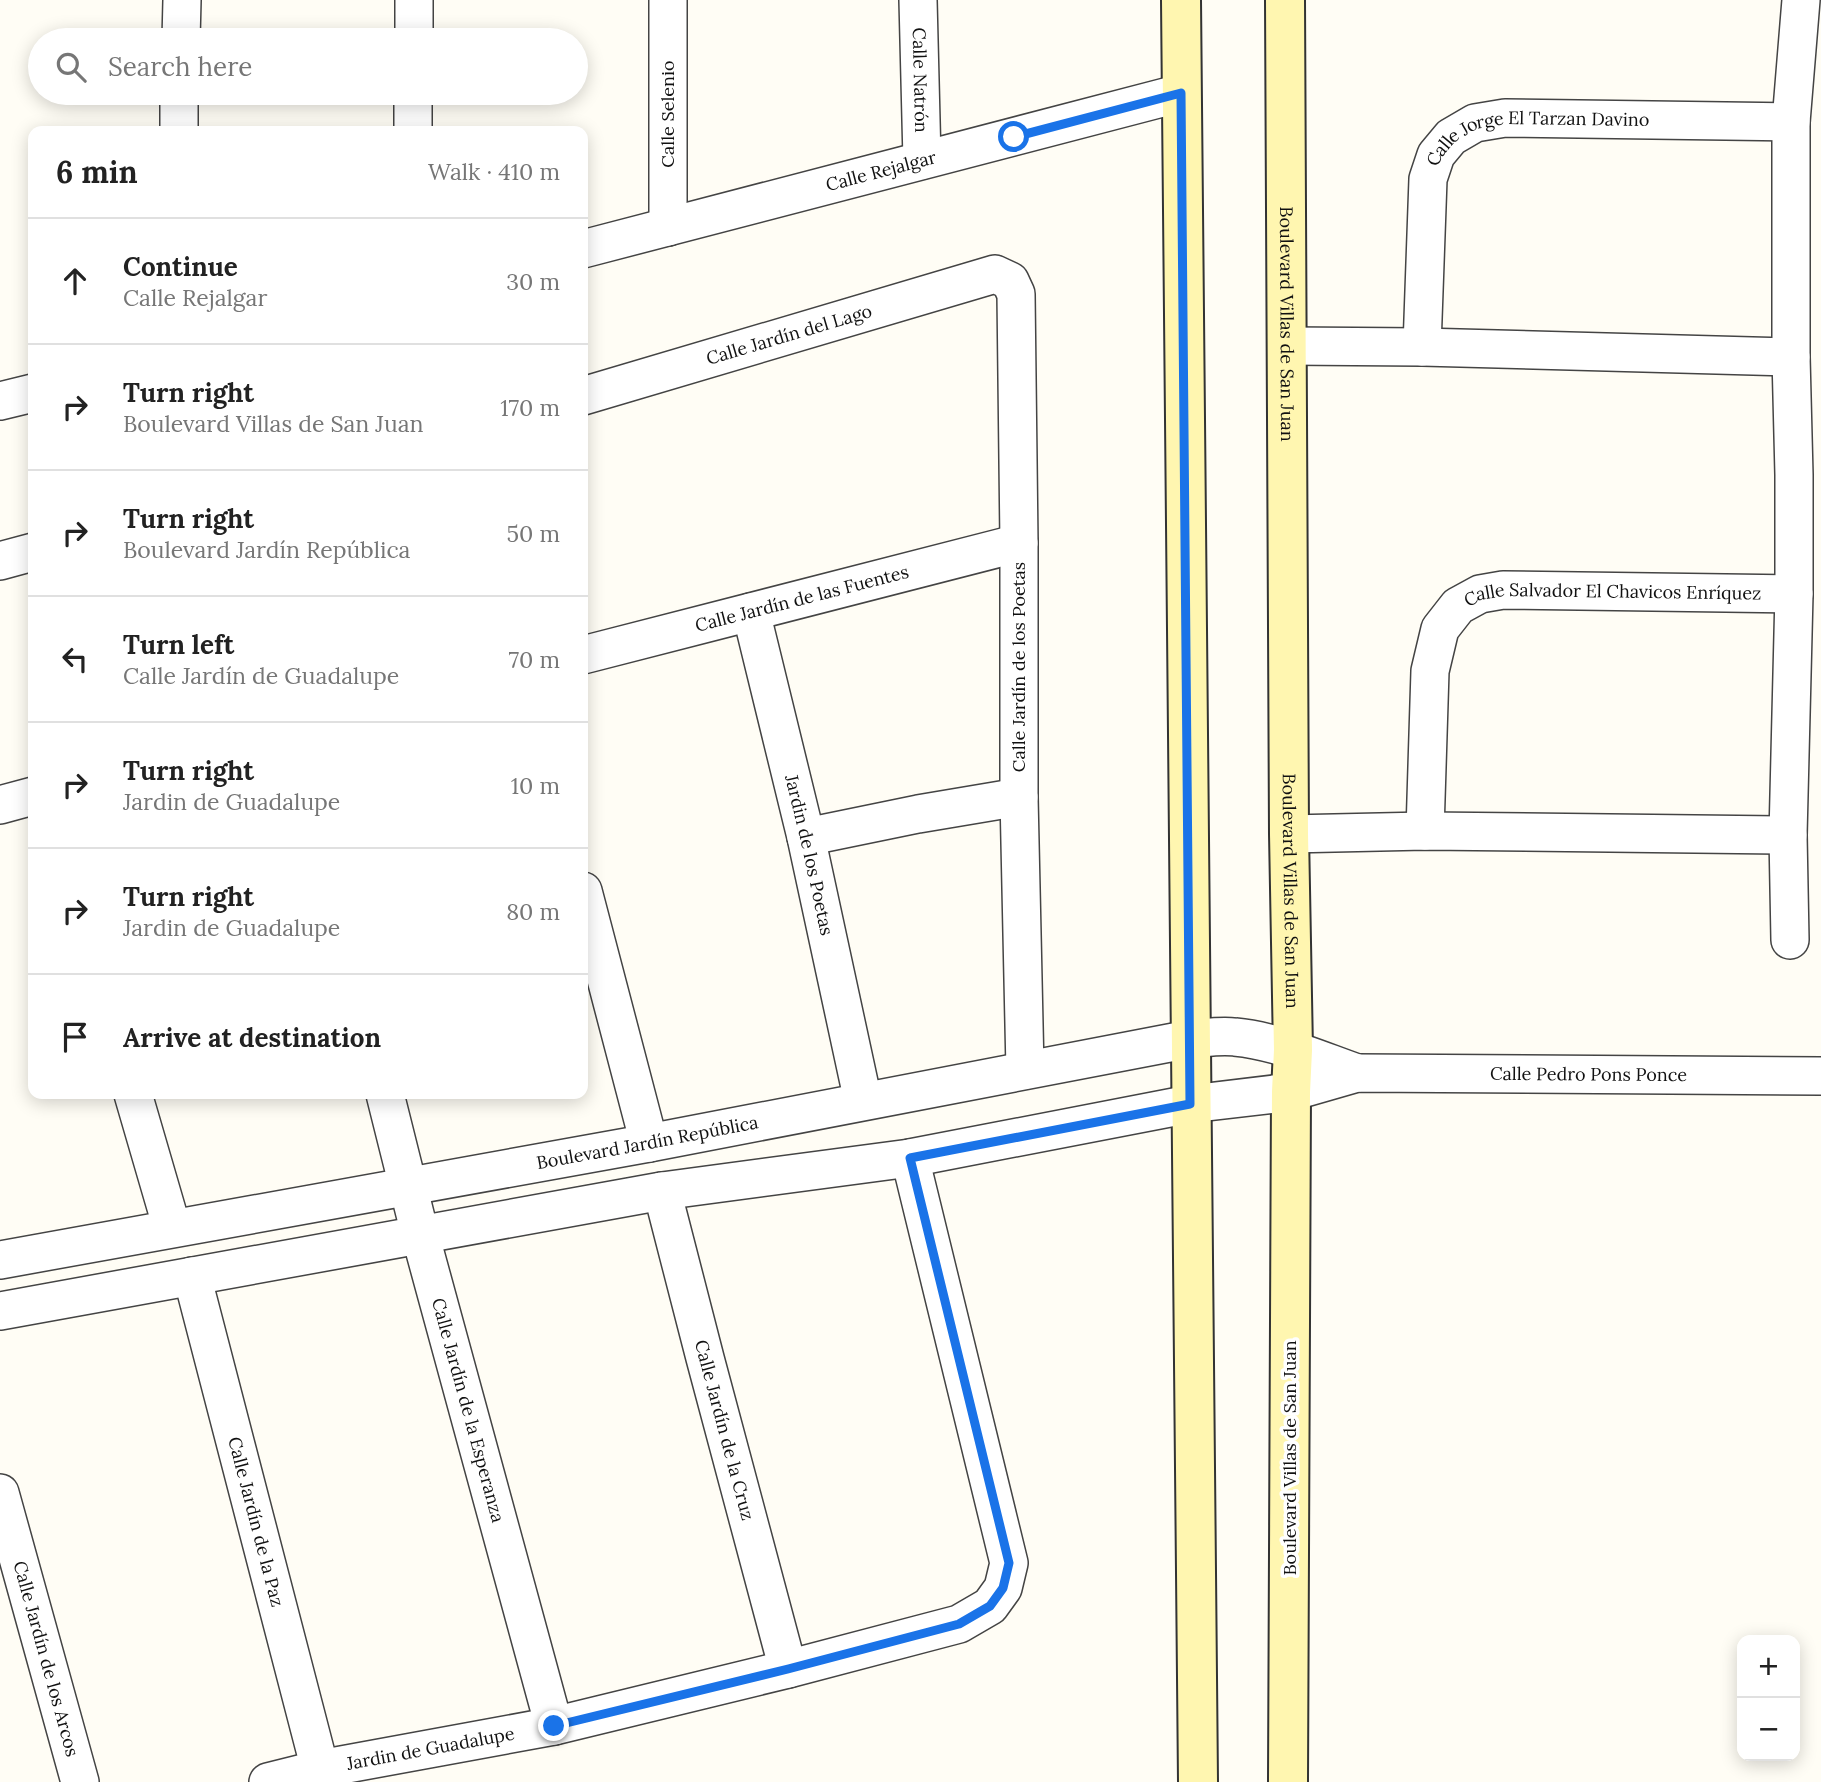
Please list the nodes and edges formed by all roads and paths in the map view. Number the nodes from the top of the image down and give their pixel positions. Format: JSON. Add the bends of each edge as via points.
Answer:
{"nodes":[{"id":1,"x":182,"y":0,"type":"edge"},
{"id":2,"x":414,"y":0,"type":"edge"},
{"id":3,"x":668,"y":0,"type":"edge"},
{"id":4,"x":918,"y":0,"type":"edge"},
{"id":5,"x":1181,"y":0,"type":"edge"},
{"id":6,"x":1285,"y":0,"type":"edge"},
{"id":7,"x":1801,"y":0,"type":"edge"},
{"id":8,"x":181,"y":28,"type":"edge"},
{"id":9,"x":414,"y":28,"type":"edge"},
{"id":10,"x":1181,"y":93,"type":"junction"},
{"id":11,"x":179,"y":105,"type":"edge"},
{"id":12,"x":413,"y":105,"type":"edge"},
{"id":13,"x":1791,"y":122,"type":"junction"},
{"id":14,"x":178,"y":126,"type":"edge"},
{"id":15,"x":413,"y":126,"type":"edge"},
{"id":16,"x":922,"y":160,"type":"junction"},
{"id":17,"x":668,"y":227,"type":"junction"},
{"id":18,"x":588,"y":248,"type":"edge"},
{"id":19,"x":995,"y":274,"type":"joint"},
{"id":20,"x":1287,"y":346,"type":"junction"},
{"id":21,"x":1422,"y":347,"type":"junction"},
{"id":22,"x":1791,"y":357,"type":"junction"},
{"id":23,"x":28,"y":394,"type":"edge"},
{"id":24,"x":588,"y":395,"type":"edge"},
{"id":25,"x":0,"y":401,"type":"edge"},
{"id":26,"x":1019,"y":543,"type":"junction"},
{"id":27,"x":28,"y":553,"type":"edge"},
{"id":28,"x":0,"y":561,"type":"edge"},
{"id":29,"x":1794,"y":594,"type":"junction"},
{"id":30,"x":751,"y":612,"type":"junction"},
{"id":31,"x":588,"y":654,"type":"edge"},
{"id":32,"x":28,"y":797,"type":"edge"},
{"id":33,"x":1019,"y":797,"type":"junction"},
{"id":34,"x":0,"y":805,"type":"edge"},
{"id":35,"x":1425,"y":831,"type":"junction"},
{"id":36,"x":1289,"y":834,"type":"junction"},
{"id":37,"x":1788,"y":835,"type":"junction"},
{"id":38,"x":806,"y":837,"type":"junction"},
{"id":39,"x":588,"y":910,"type":"edge"},
{"id":40,"x":1790,"y":940,"type":"dead end"},
{"id":41,"x":1190,"y":1039,"type":"junction"},
{"id":42,"x":1293,"y":1050,"type":"junction"},
{"id":43,"x":1026,"y":1070,"type":"junction"},
{"id":44,"x":1357,"y":1073,"type":"junction"},
{"id":45,"x":1821,"y":1076,"type":"edge"},
{"id":46,"x":1291,"y":1092,"type":"junction"},
{"id":47,"x":134,"y":1099,"type":"edge"},
{"id":48,"x":386,"y":1099,"type":"edge"},
{"id":49,"x":863,"y":1101,"type":"junction"},
{"id":50,"x":1190,"y":1104,"type":"junction"},
{"id":51,"x":649,"y":1143,"type":"junction"},
{"id":52,"x":910,"y":1158,"type":"junction"},
{"id":53,"x":407,"y":1186,"type":"junction"},
{"id":54,"x":662,"y":1191,"type":"junction"},
{"id":55,"x":172,"y":1228,"type":"junction"},
{"id":56,"x":420,"y":1234,"type":"junction"},
{"id":57,"x":0,"y":1260,"type":"edge"},
{"id":58,"x":192,"y":1276,"type":"junction"},
{"id":59,"x":0,"y":1311,"type":"edge"},
{"id":60,"x":0,"y":1493,"type":"edge"},
{"id":61,"x":788,"y":1669,"type":"junction"},
{"id":62,"x":554,"y":1726,"type":"junction"},
{"id":63,"x":320,"y":1769,"type":"junction"},
{"id":64,"x":80,"y":1782,"type":"edge"},
{"id":65,"x":268,"y":1782,"type":"edge"},
{"id":66,"x":1198,"y":1782,"type":"edge"},
{"id":67,"x":1288,"y":1782,"type":"edge"}],
"edges":[{"from":1,"to":8,"type":"street"},
{"from":2,"to":9,"type":"street"},
{"from":3,"to":17,"type":"street","name":"Calle Selenio"},
{"from":4,"to":16,"type":"street","name":"Calle Natrón"},
{"from":5,"to":10,"type":"street"},
{"from":6,"to":20,"type":"street","name":"Boulevard Villas de San Juan"},
{"from":7,"to":13,"type":"street"},
{"from":10,"to":16,"type":"street","name":"Calle Rejalgar"},
{"from":10,"to":41,"type":"street"},
{"from":11,"to":14,"type":"street"},
{"from":12,"to":15,"type":"street"},
{"from":13,"to":21,"type":"street","name":"Calle Jorge El Tarzan Davino","via":[[1505,118],[1475,123],[1451,137],[1436,155],[1428,179]]},
{"from":13,"to":22,"type":"street"},
{"from":16,"to":17,"type":"street","name":"Calle Rejalgar"},
{"from":17,"to":18,"type":"street","name":"Calle Rejalgar"},
{"from":19,"to":24,"type":"street","name":"Calle Jardín del Lago"},
{"from":19,"to":26,"type":"street","name":"Calle Jardín de los Poetas","via":[[1010,281],[1016,294]]},
{"from":20,"to":21,"type":"street"},
{"from":20,"to":36,"type":"street","name":"Boulevard Villas de San Juan"},
{"from":21,"to":22,"type":"street"},
{"from":22,"to":29,"type":"street"},
{"from":23,"to":25,"type":"street"},
{"from":26,"to":30,"type":"street","name":"Calle Jardín de las Fuentes"},
{"from":26,"to":33,"type":"street","name":"Calle Jardín de los Poetas"},
{"from":27,"to":28,"type":"street"},
{"from":29,"to":35,"type":"street","name":"Calle Salvador El Chavicos Enríquez","via":[[1503,590],[1480,594],[1458,606],[1440,629],[1430,671]]},
{"from":29,"to":37,"type":"street"},
{"from":30,"to":31,"type":"street","name":"Calle Jardín de las Fuentes"},
{"from":30,"to":38,"type":"street","name":"Jardin de los Poetas"},
{"from":32,"to":34,"type":"street"},
{"from":33,"to":38,"type":"street"},
{"from":33,"to":43,"type":"street","name":"Calle Jardín de los Poetas"},
{"from":35,"to":36,"type":"street"},
{"from":35,"to":37,"type":"street"},
{"from":36,"to":42,"type":"street","name":"Boulevard Villas de San Juan"},
{"from":37,"to":40,"type":"street"},
{"from":38,"to":49,"type":"street","name":"Jardin de los Poetas"},
{"from":39,"to":51,"type":"street"},
{"from":41,"to":42,"type":"street","name":"Boulevard Jardín República","via":[[1231,1036]]},
{"from":41,"to":43,"type":"street","name":"Boulevard Jardín República"},
{"from":41,"to":50,"type":"street"},
{"from":42,"to":44,"type":"street","name":"Calle Pedro Pons Ponce"},
{"from":42,"to":46,"type":"street","name":"Boulevard Villas de San Juan"},
{"from":43,"to":49,"type":"street","name":"Boulevard Jardín República"},
{"from":44,"to":45,"type":"street","name":"Calle Pedro Pons Ponce"},
{"from":44,"to":46,"type":"street","name":"Calle Pedro Pons Ponce"},
{"from":46,"to":50,"type":"street"},
{"from":46,"to":67,"type":"street","name":"Boulevard Villas de San Juan"},
{"from":47,"to":55,"type":"street"},
{"from":48,"to":53,"type":"street","name":"Calle Jardín de la Esperanza"},
{"from":49,"to":51,"type":"street","name":"Boulevard Jardín República"},
{"from":50,"to":52,"type":"street"},
{"from":50,"to":66,"type":"street"},
{"from":51,"to":53,"type":"street","name":"Boulevard Jardín República"},
{"from":52,"to":54,"type":"street"},
{"from":52,"to":61,"type":"street","name":"Jardin de Guadalupe","via":[[1009,1563],[1003,1588],[990,1606],[959,1624]]},
{"from":53,"to":55,"type":"street","name":"Boulevard Jardín República"},
{"from":53,"to":56,"type":"street","name":"Calle Jardín de la Esperanza"},
{"from":54,"to":56,"type":"street"},
{"from":54,"to":61,"type":"street","name":"Calle Jardín de la Cruz"},
{"from":55,"to":57,"type":"street","name":"Boulevard Jardín República"},
{"from":56,"to":58,"type":"street"},
{"from":56,"to":62,"type":"street","name":"Calle Jardín de la Esperanza"},
{"from":58,"to":59,"type":"street"},
{"from":58,"to":63,"type":"street","name":"Calle Jardín de la Paz"},
{"from":60,"to":64,"type":"street","name":"Calle Jardín de los Arcos"},
{"from":61,"to":62,"type":"street","name":"Jardin de Guadalupe"},
{"from":62,"to":63,"type":"street","name":"Jardin de Guadalupe"},
{"from":63,"to":65,"type":"street","name":"Jardin de Guadalupe"}]}
